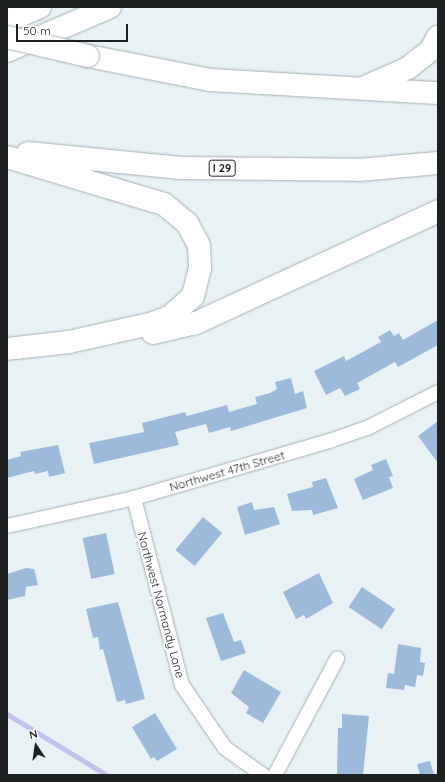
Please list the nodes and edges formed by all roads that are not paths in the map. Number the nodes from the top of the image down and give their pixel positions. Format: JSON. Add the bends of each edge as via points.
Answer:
{"nodes":[{"id":1,"x":40,"y":7,"type":"edge"},
{"id":2,"x":110,"y":7,"type":"edge"},
{"id":3,"x":7,"y":21,"type":"edge"},
{"id":4,"x":7,"y":37,"type":"edge"},
{"id":5,"x":438,"y":37,"type":"edge"},
{"id":6,"x":7,"y":51,"type":"edge"},
{"id":7,"x":360,"y":90,"type":"junction"},
{"id":8,"x":438,"y":92,"type":"edge"},
{"id":9,"x":7,"y":151,"type":"edge"},
{"id":10,"x":7,"y":156,"type":"edge"},
{"id":11,"x":438,"y":163,"type":"edge"},
{"id":12,"x":438,"y":211,"type":"edge"},
{"id":13,"x":7,"y":349,"type":"edge"},
{"id":14,"x":7,"y":361,"type":"edge"},
{"id":15,"x":438,"y":392,"type":"edge"},
{"id":16,"x":134,"y":498,"type":"junction"},
{"id":17,"x":7,"y":526,"type":"edge"},
{"id":18,"x":337,"y":659,"type":"dead end"},
{"id":19,"x":263,"y":775,"type":"edge"},
{"id":20,"x":275,"y":775,"type":"edge"}],
"edges":[{"from":1,"to":3,"type":"main road"},
{"from":2,"to":6,"type":"main road"},
{"from":4,"to":7,"type":"main road","bridge":true,"via":[[210,80]]},
{"from":5,"to":7,"type":"main road","via":[[430,50],[408,68]]},
{"from":7,"to":8,"type":"main road"},
{"from":9,"to":11,"type":"main road","number":"I 29","via":[[181,168],[359,170]]},
{"from":10,"to":13,"type":"main road","via":[[164,204],[187,223],[199,246],[200,268],[193,296],[170,316],[154,323],[69,342]]},
{"from":12,"to":14,"type":"main road","via":[[196,323],[105,344]]},
{"from":15,"to":16,"type":"street","name":"Northwest 47th Street","via":[[339,438]]},
{"from":16,"to":17,"type":"street","name":"Northwest 47th Street"},
{"from":16,"to":19,"type":"street","name":"Northwest Normandy Lane","via":[[182,685],[225,748]]},
{"from":18,"to":20,"type":"street"}]}
